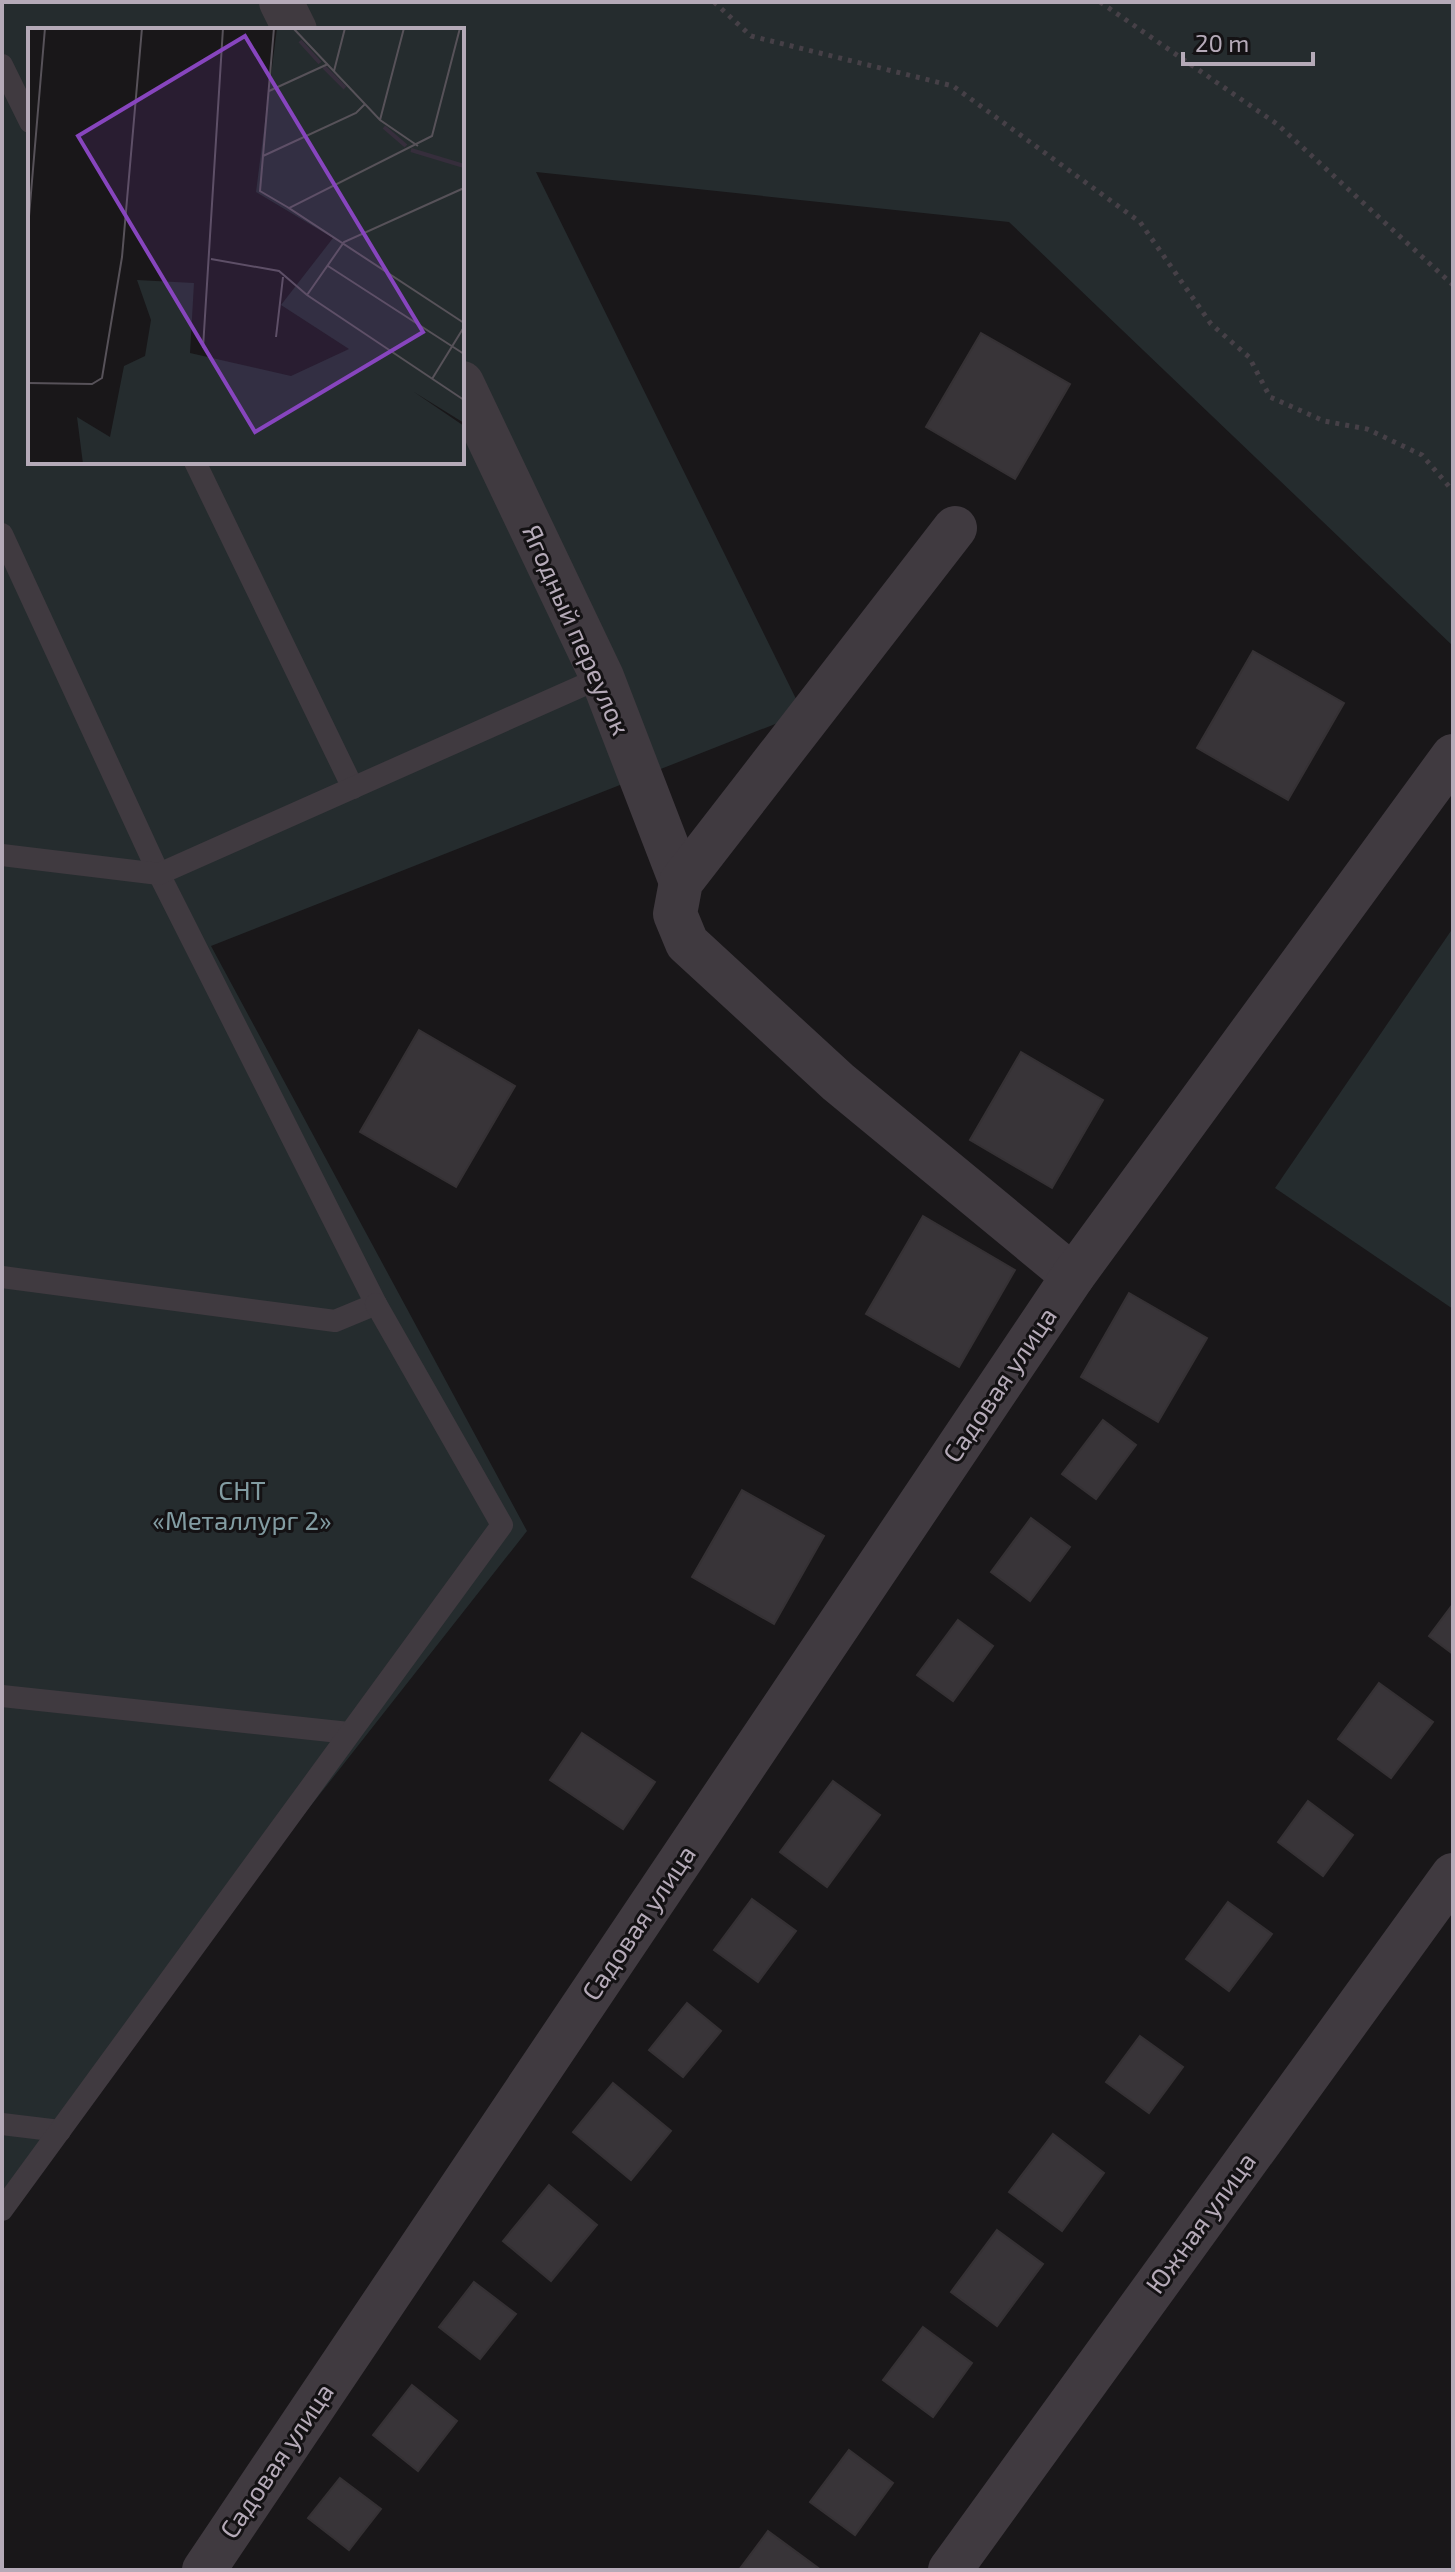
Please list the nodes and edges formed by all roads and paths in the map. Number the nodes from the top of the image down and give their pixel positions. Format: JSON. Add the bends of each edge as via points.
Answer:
{"nodes":[{"id":1,"x":281,"y":2,"type":"edge"},
{"id":2,"x":714,"y":2,"type":"edge"},
{"id":3,"x":1100,"y":2,"type":"edge"},
{"id":4,"x":294,"y":28,"type":"edge"},
{"id":5,"x":2,"y":65,"type":"edge"},
{"id":6,"x":28,"y":118,"type":"edge"},
{"id":7,"x":1453,"y":285,"type":"edge"},
{"id":8,"x":464,"y":387,"type":"edge"},
{"id":9,"x":196,"y":464,"type":"edge"},
{"id":10,"x":1453,"y":491,"type":"edge"},
{"id":11,"x":955,"y":528,"type":"dead end"},
{"id":12,"x":2,"y":534,"type":"edge"},
{"id":13,"x":602,"y":677,"type":"junction"},
{"id":14,"x":1453,"y":756,"type":"edge"},
{"id":15,"x":353,"y":788,"type":"junction"},
{"id":16,"x":2,"y":855,"type":"edge"},
{"id":17,"x":159,"y":874,"type":"junction"},
{"id":18,"x":681,"y":882,"type":"junction"},
{"id":19,"x":1073,"y":1276,"type":"junction"},
{"id":20,"x":2,"y":1277,"type":"edge"},
{"id":21,"x":376,"y":1304,"type":"junction"},
{"id":22,"x":2,"y":1696,"type":"edge"},
{"id":23,"x":349,"y":1733,"type":"junction"},
{"id":24,"x":1453,"y":1875,"type":"edge"},
{"id":25,"x":2,"y":2124,"type":"edge"},
{"id":26,"x":60,"y":2131,"type":"junction"},
{"id":27,"x":2,"y":2210,"type":"edge"},
{"id":28,"x":204,"y":2570,"type":"edge"},
{"id":29,"x":950,"y":2570,"type":"edge"}],
"edges":[{"from":1,"to":4,"type":"street"},
{"from":2,"to":10,"type":"path","via":[[751,36],[953,86],[1140,222],[1211,324],[1249,357],[1270,397],[1324,421],[1367,429],[1422,455]]},
{"from":3,"to":7,"type":"path","via":[[1277,124]]},
{"from":5,"to":6,"type":"lane"},
{"from":8,"to":13,"type":"street","name":"Ягодный переулок"},
{"from":9,"to":15,"type":"lane"},
{"from":11,"to":18,"type":"street"},
{"from":12,"to":17,"type":"lane"},
{"from":13,"to":15,"type":"lane"},
{"from":13,"to":18,"type":"street","name":"Ягодный переулок"},
{"from":14,"to":19,"type":"street","name":"Садовая улица"},
{"from":15,"to":17,"type":"lane"},
{"from":16,"to":17,"type":"lane"},
{"from":17,"to":21,"type":"lane"},
{"from":18,"to":19,"type":"street","via":[[675,914],[687,943],[838,1082]]},
{"from":19,"to":28,"type":"street","name":"Садовая улица"},
{"from":20,"to":21,"type":"lane","via":[[335,1321]]},
{"from":21,"to":23,"type":"lane","via":[[502,1525]]},
{"from":22,"to":23,"type":"lane"},
{"from":23,"to":26,"type":"lane"},
{"from":24,"to":29,"type":"street","name":"Южная улица"},
{"from":25,"to":26,"type":"lane"},
{"from":26,"to":27,"type":"lane"}]}
